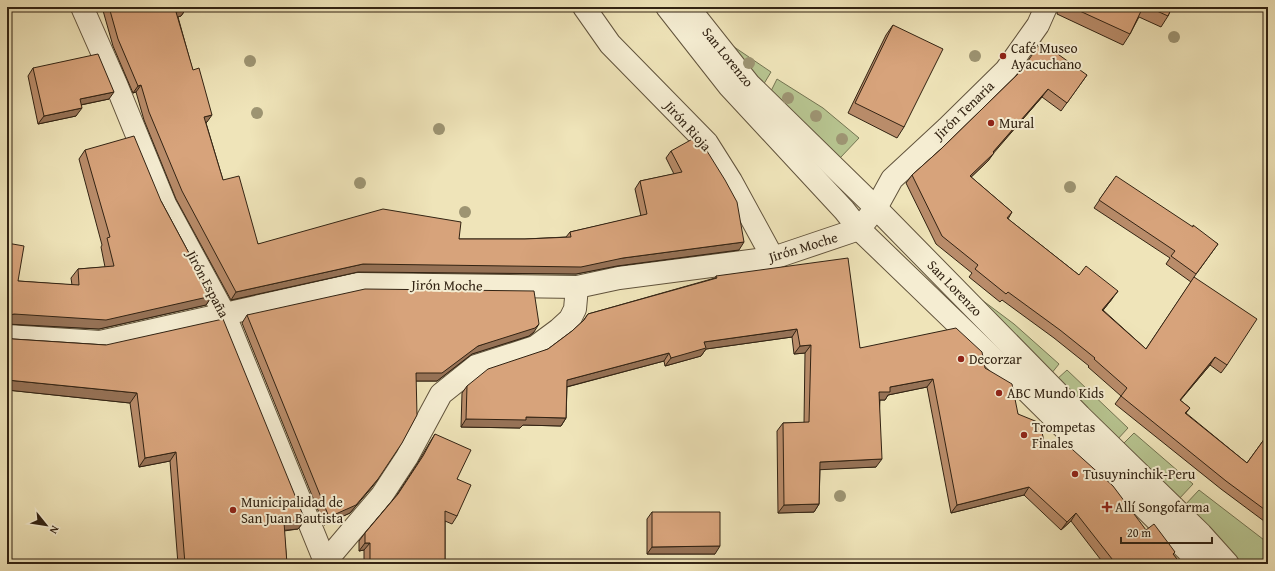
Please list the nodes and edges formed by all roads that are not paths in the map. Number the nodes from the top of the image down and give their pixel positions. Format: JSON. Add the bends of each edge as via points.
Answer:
{"nodes":[{"id":1,"x":82,"y":7,"type":"edge"},
{"id":2,"x":584,"y":7,"type":"edge"},
{"id":3,"x":667,"y":7,"type":"edge"},
{"id":4,"x":688,"y":7,"type":"edge"},
{"id":5,"x":1046,"y":7,"type":"edge"},
{"id":6,"x":876,"y":208,"type":"junction"},
{"id":7,"x":859,"y":229,"type":"junction"},
{"id":8,"x":773,"y":258,"type":"junction"},
{"id":9,"x":577,"y":287,"type":"junction"},
{"id":10,"x":224,"y":314,"type":"junction"},
{"id":11,"x":7,"y":336,"type":"edge"},
{"id":12,"x":326,"y":563,"type":"edge"},
{"id":13,"x":1201,"y":564,"type":"edge"},
{"id":14,"x":1228,"y":564,"type":"edge"}],
"edges":[{"from":1,"to":10,"type":"street","name":"Jirón España","via":[[165,204]]},
{"from":2,"to":8,"type":"street","name":"Jirón Rioja","via":[[610,44],[707,143]]},
{"from":3,"to":7,"type":"street","name":"San Lorenzo","via":[[729,86]]},
{"from":4,"to":6,"type":"street","name":"San Lorenzo","via":[[749,84]]},
{"from":5,"to":6,"type":"street","name":"Jirón Tenaria","via":[[1038,25],[1006,70],[892,179]]},
{"from":6,"to":7,"type":"street"},
{"from":6,"to":14,"type":"street","name":"San Lorenzo"},
{"from":7,"to":8,"type":"street","name":"Jirón Moche"},
{"from":7,"to":13,"type":"street","name":"San Lorenzo"},
{"from":8,"to":9,"type":"street","name":"Jirón Moche","via":[[619,278]]},
{"from":9,"to":10,"type":"street","name":"Jirón Moche","via":[[358,284]]},
{"from":9,"to":12,"type":"street","via":[[575,309],[570,319],[558,330],[536,347],[476,366],[441,394],[407,457],[382,495]]},
{"from":10,"to":11,"type":"street","name":"Jirón Moche","via":[[100,342]]},
{"from":10,"to":12,"type":"street","name":"Jirón España"}]}
